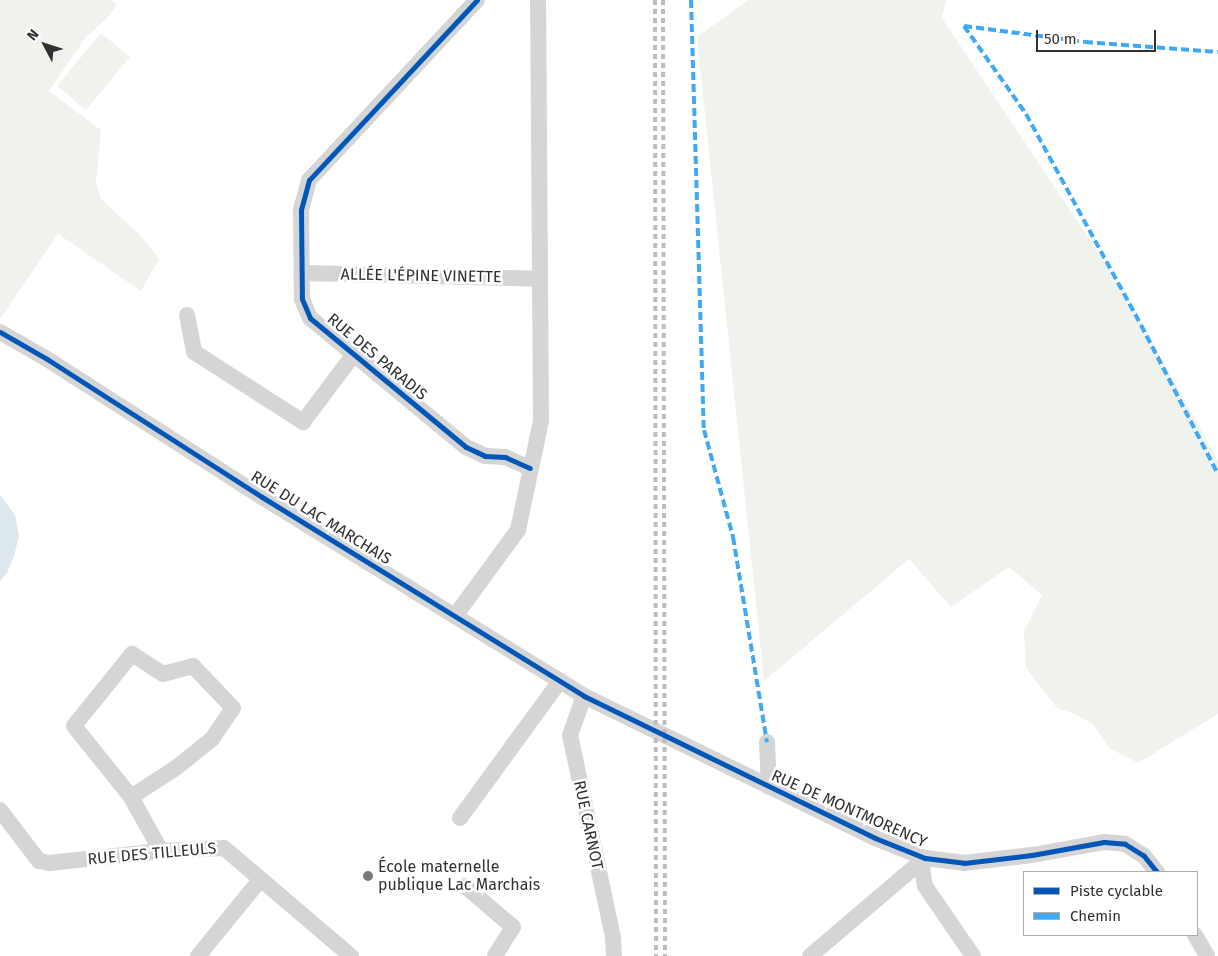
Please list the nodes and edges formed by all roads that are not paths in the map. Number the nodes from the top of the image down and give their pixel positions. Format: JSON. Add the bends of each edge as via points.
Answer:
{"nodes":[{"id":1,"x":478,"y":0,"type":"edge"},
{"id":2,"x":538,"y":0,"type":"edge"},
{"id":3,"x":302,"y":273,"type":"junction"},
{"id":4,"x":540,"y":279,"type":"junction"},
{"id":5,"x":187,"y":315,"type":"dead end"},
{"id":6,"x":0,"y":332,"type":"edge"},
{"id":7,"x":354,"y":354,"type":"junction"},
{"id":8,"x":530,"y":468,"type":"junction"},
{"id":9,"x":455,"y":616,"type":"junction"},
{"id":10,"x":560,"y":681,"type":"junction"},
{"id":11,"x":584,"y":696,"type":"junction"},
{"id":12,"x":631,"y":720,"type":"joint"},
{"id":13,"x":767,"y":742,"type":"dead end"},
{"id":14,"x":769,"y":787,"type":"junction"},
{"id":15,"x":131,"y":797,"type":"junction"},
{"id":16,"x":0,"y":810,"type":"edge"},
{"id":17,"x":460,"y":818,"type":"dead end"},
{"id":18,"x":161,"y":851,"type":"junction"},
{"id":19,"x":924,"y":858,"type":"junction"},
{"id":20,"x":1156,"y":871,"type":"edge"},
{"id":21,"x":260,"y":880,"type":"junction"},
{"id":22,"x":465,"y":886,"type":"dead end"},
{"id":23,"x":1196,"y":936,"type":"edge"},
{"id":24,"x":1218,"y":950,"type":"edge"},
{"id":25,"x":198,"y":956,"type":"edge"},
{"id":26,"x":351,"y":956,"type":"edge"},
{"id":27,"x":495,"y":956,"type":"edge"},
{"id":28,"x":614,"y":956,"type":"edge"},
{"id":29,"x":810,"y":956,"type":"edge"},
{"id":30,"x":973,"y":956,"type":"edge"},
{"id":31,"x":1207,"y":956,"type":"edge"}],
"edges":[{"from":1,"to":3,"type":"street","name":"RUE DES PARADIS","via":[[309,180],[301,210]]},
{"from":2,"to":4,"type":"street"},
{"from":3,"to":4,"type":"street","name":"ALLÉE L'ÉPINE VINETTE"},
{"from":3,"to":7,"type":"street","name":"RUE DES PARADIS","via":[[302,299],[310,318]]},
{"from":4,"to":8,"type":"street","via":[[541,421]]},
{"from":5,"to":7,"type":"street","via":[[194,352],[303,422]]},
{"from":6,"to":9,"type":"street","name":"RUE DU LAC MARCHAIS"},
{"from":7,"to":8,"type":"street","name":"RUE DES PARADIS","via":[[466,447],[485,456],[505,457]]},
{"from":8,"to":9,"type":"street","via":[[518,530]]},
{"from":9,"to":10,"type":"street","name":"RUE DU LAC MARCHAIS"},
{"from":10,"to":11,"type":"street","name":"RUE DU LAC MARCHAIS"},
{"from":10,"to":17,"type":"street"},
{"from":11,"to":12,"type":"street","name":"RUE DU LAC MARCHAIS"},
{"from":11,"to":28,"type":"street","name":"RUE CARNOT","via":[[570,735],[613,938]]},
{"from":12,"to":14,"type":"street","name":"RUE DE MONTMORENCY"},
{"from":13,"to":14,"type":"street"},
{"from":14,"to":19,"type":"street","name":"RUE DE MONTMORENCY"},
{"from":15,"to":15,"type":"street","via":[[74,726],[132,654],[164,674],[193,666],[233,708],[212,739]]},
{"from":15,"to":18,"type":"street"},
{"from":16,"to":18,"type":"street","name":"RUE DES TILLEULS","via":[[39,861],[49,863]]},
{"from":18,"to":21,"type":"street","name":"RUE DES TILLEULS","via":[[224,848]]},
{"from":19,"to":20,"type":"street","name":"RUE DE MONTMORENCY","via":[[964,863],[1104,842],[1125,844],[1144,856]]},
{"from":19,"to":29,"type":"street"},
{"from":19,"to":30,"type":"street","via":[[925,886]]},
{"from":21,"to":25,"type":"street"},
{"from":21,"to":26,"type":"street","name":"RUE DES TILLEULS"},
{"from":22,"to":27,"type":"street","via":[[512,927]]},
{"from":23,"to":31,"type":"street"},
{"from":24,"to":31,"type":"street"}]}
